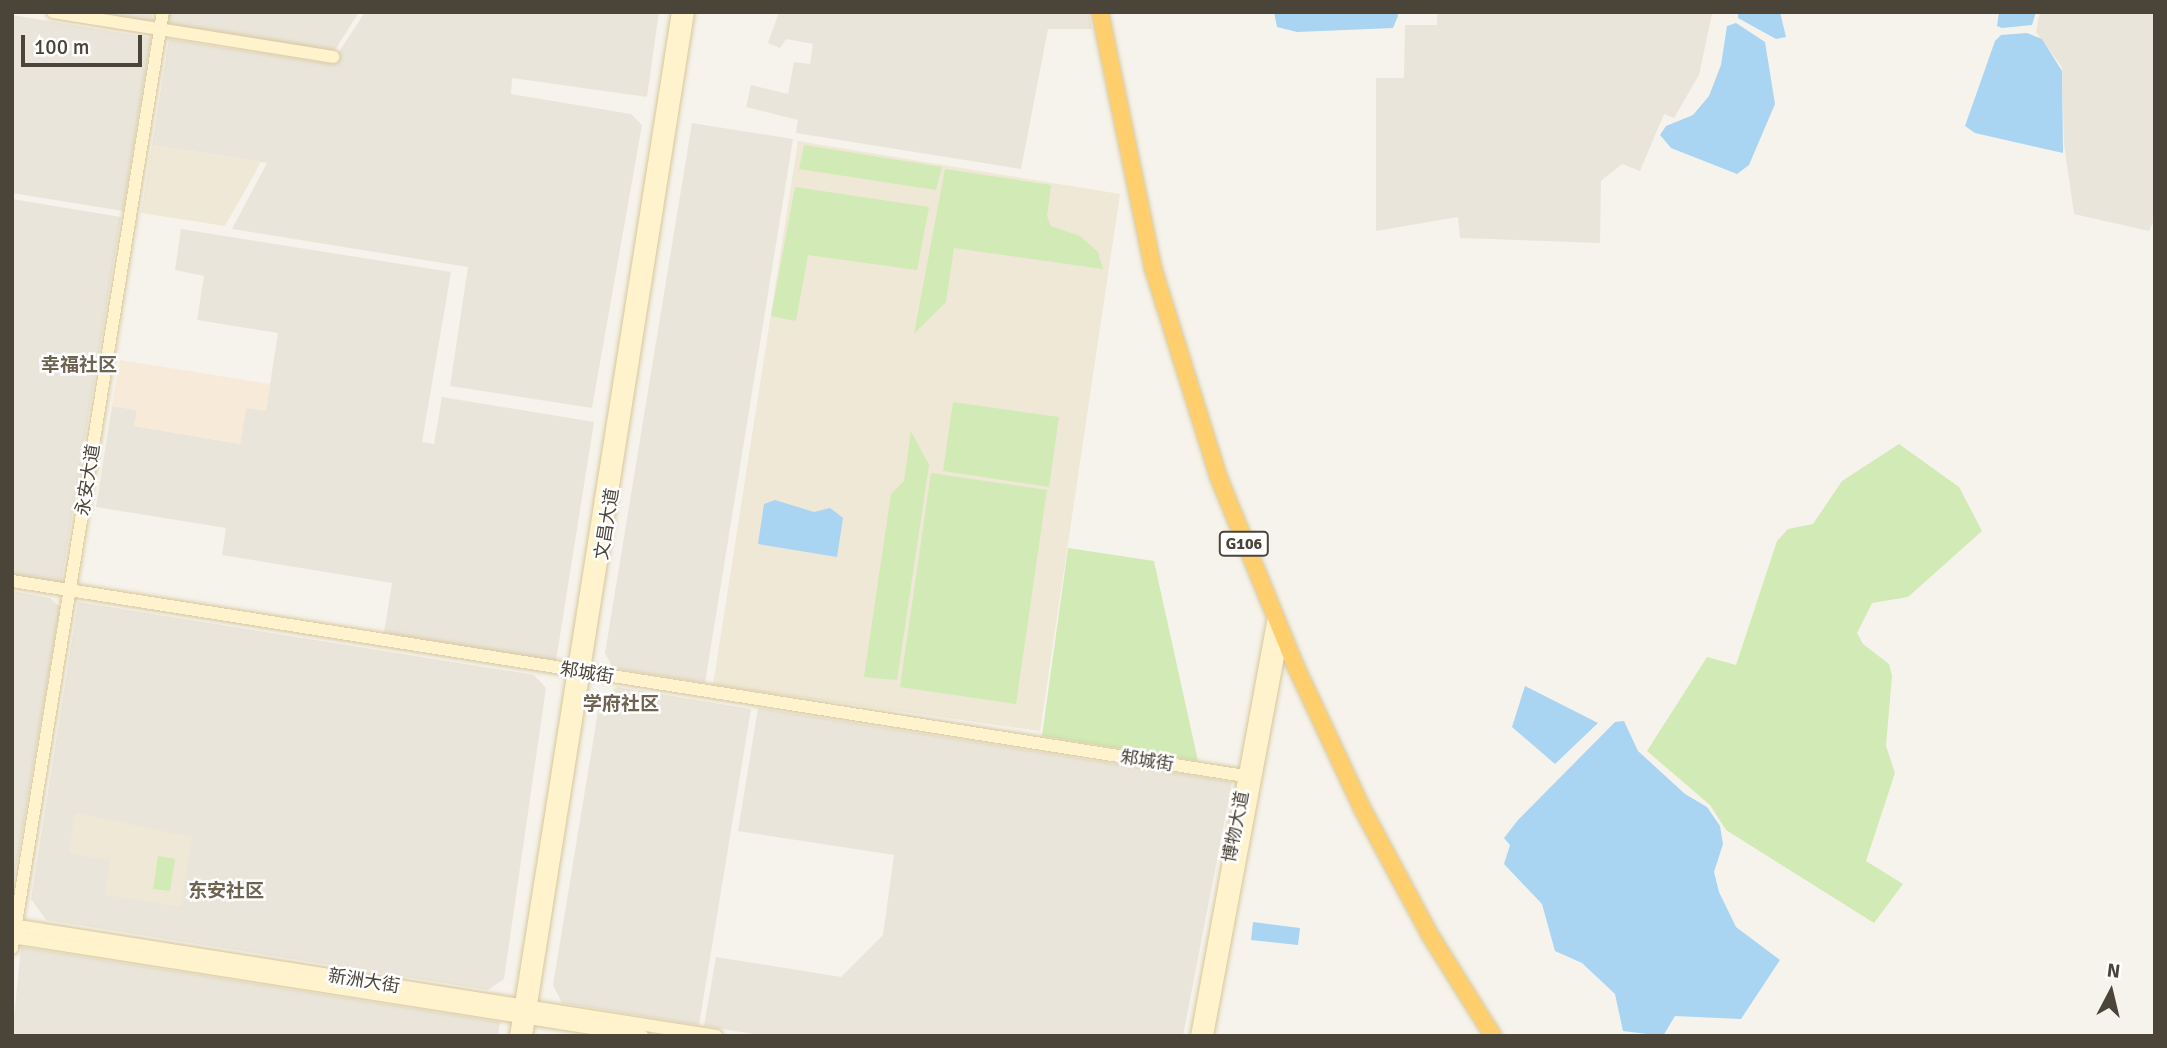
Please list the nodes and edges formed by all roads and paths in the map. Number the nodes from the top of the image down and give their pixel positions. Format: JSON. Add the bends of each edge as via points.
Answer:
{"nodes":[{"id":1,"x":53,"y":12,"type":"edge"},
{"id":2,"x":163,"y":12,"type":"edge"},
{"id":3,"x":678,"y":12,"type":"edge"},
{"id":4,"x":688,"y":12,"type":"edge"},
{"id":5,"x":1100,"y":12,"type":"edge"},
{"id":6,"x":161,"y":29,"type":"junction"},
{"id":7,"x":333,"y":57,"type":"dead end"},
{"id":8,"x":12,"y":581,"type":"edge"},
{"id":9,"x":70,"y":591,"type":"junction"},
{"id":10,"x":1275,"y":617,"type":"junction"},
{"id":11,"x":1282,"y":634,"type":"junction"},
{"id":12,"x":579,"y":672,"type":"junction"},
{"id":13,"x":1245,"y":776,"type":"junction"},
{"id":14,"x":13,"y":935,"type":"edge"},
{"id":15,"x":525,"y":1012,"type":"junction"},
{"id":16,"x":516,"y":1036,"type":"edge"},
{"id":17,"x":526,"y":1036,"type":"edge"},
{"id":18,"x":642,"y":1036,"type":"edge"},
{"id":19,"x":716,"y":1036,"type":"edge"},
{"id":20,"x":1197,"y":1036,"type":"edge"},
{"id":21,"x":1207,"y":1036,"type":"edge"},
{"id":22,"x":1493,"y":1036,"type":"edge"}],
"edges":[{"from":1,"to":6,"type":"main road"},
{"from":2,"to":6,"type":"main road","name":"永安大道"},
{"from":3,"to":12,"type":"main road","name":"文昌大道"},
{"from":4,"to":12,"type":"main road","name":"文昌大道"},
{"from":5,"to":10,"type":"highway","number":"G106","via":[[1133,187],[1177,354],[1214,465]]},
{"from":6,"to":7,"type":"main road"},
{"from":6,"to":9,"type":"main road","name":"永安大道"},
{"from":8,"to":9,"type":"main road","name":"邾城街"},
{"from":9,"to":12,"type":"main road","name":"邾城街"},
{"from":9,"to":14,"type":"main road","name":"永安大道"},
{"from":10,"to":11,"type":"highway","number":"G106"},
{"from":10,"to":13,"type":"main road","name":"博物大道"},
{"from":11,"to":21,"type":"main road","name":"博物大道"},
{"from":11,"to":22,"type":"highway","number":"G106","via":[[1387,856]]},
{"from":12,"to":13,"type":"main road","name":"邾城街"},
{"from":12,"to":15,"type":"main road","name":"文昌大道"},
{"from":13,"to":20,"type":"main road","name":"博物大道"},
{"from":14,"to":15,"type":"main road","name":"新洲大街"},
{"from":15,"to":16,"type":"main road","name":"文昌大道"},
{"from":15,"to":17,"type":"main road","name":"文昌大道"},
{"from":15,"to":18,"type":"main road","name":"新洲大街"},
{"from":15,"to":19,"type":"main road","name":"新洲大街"}]}
